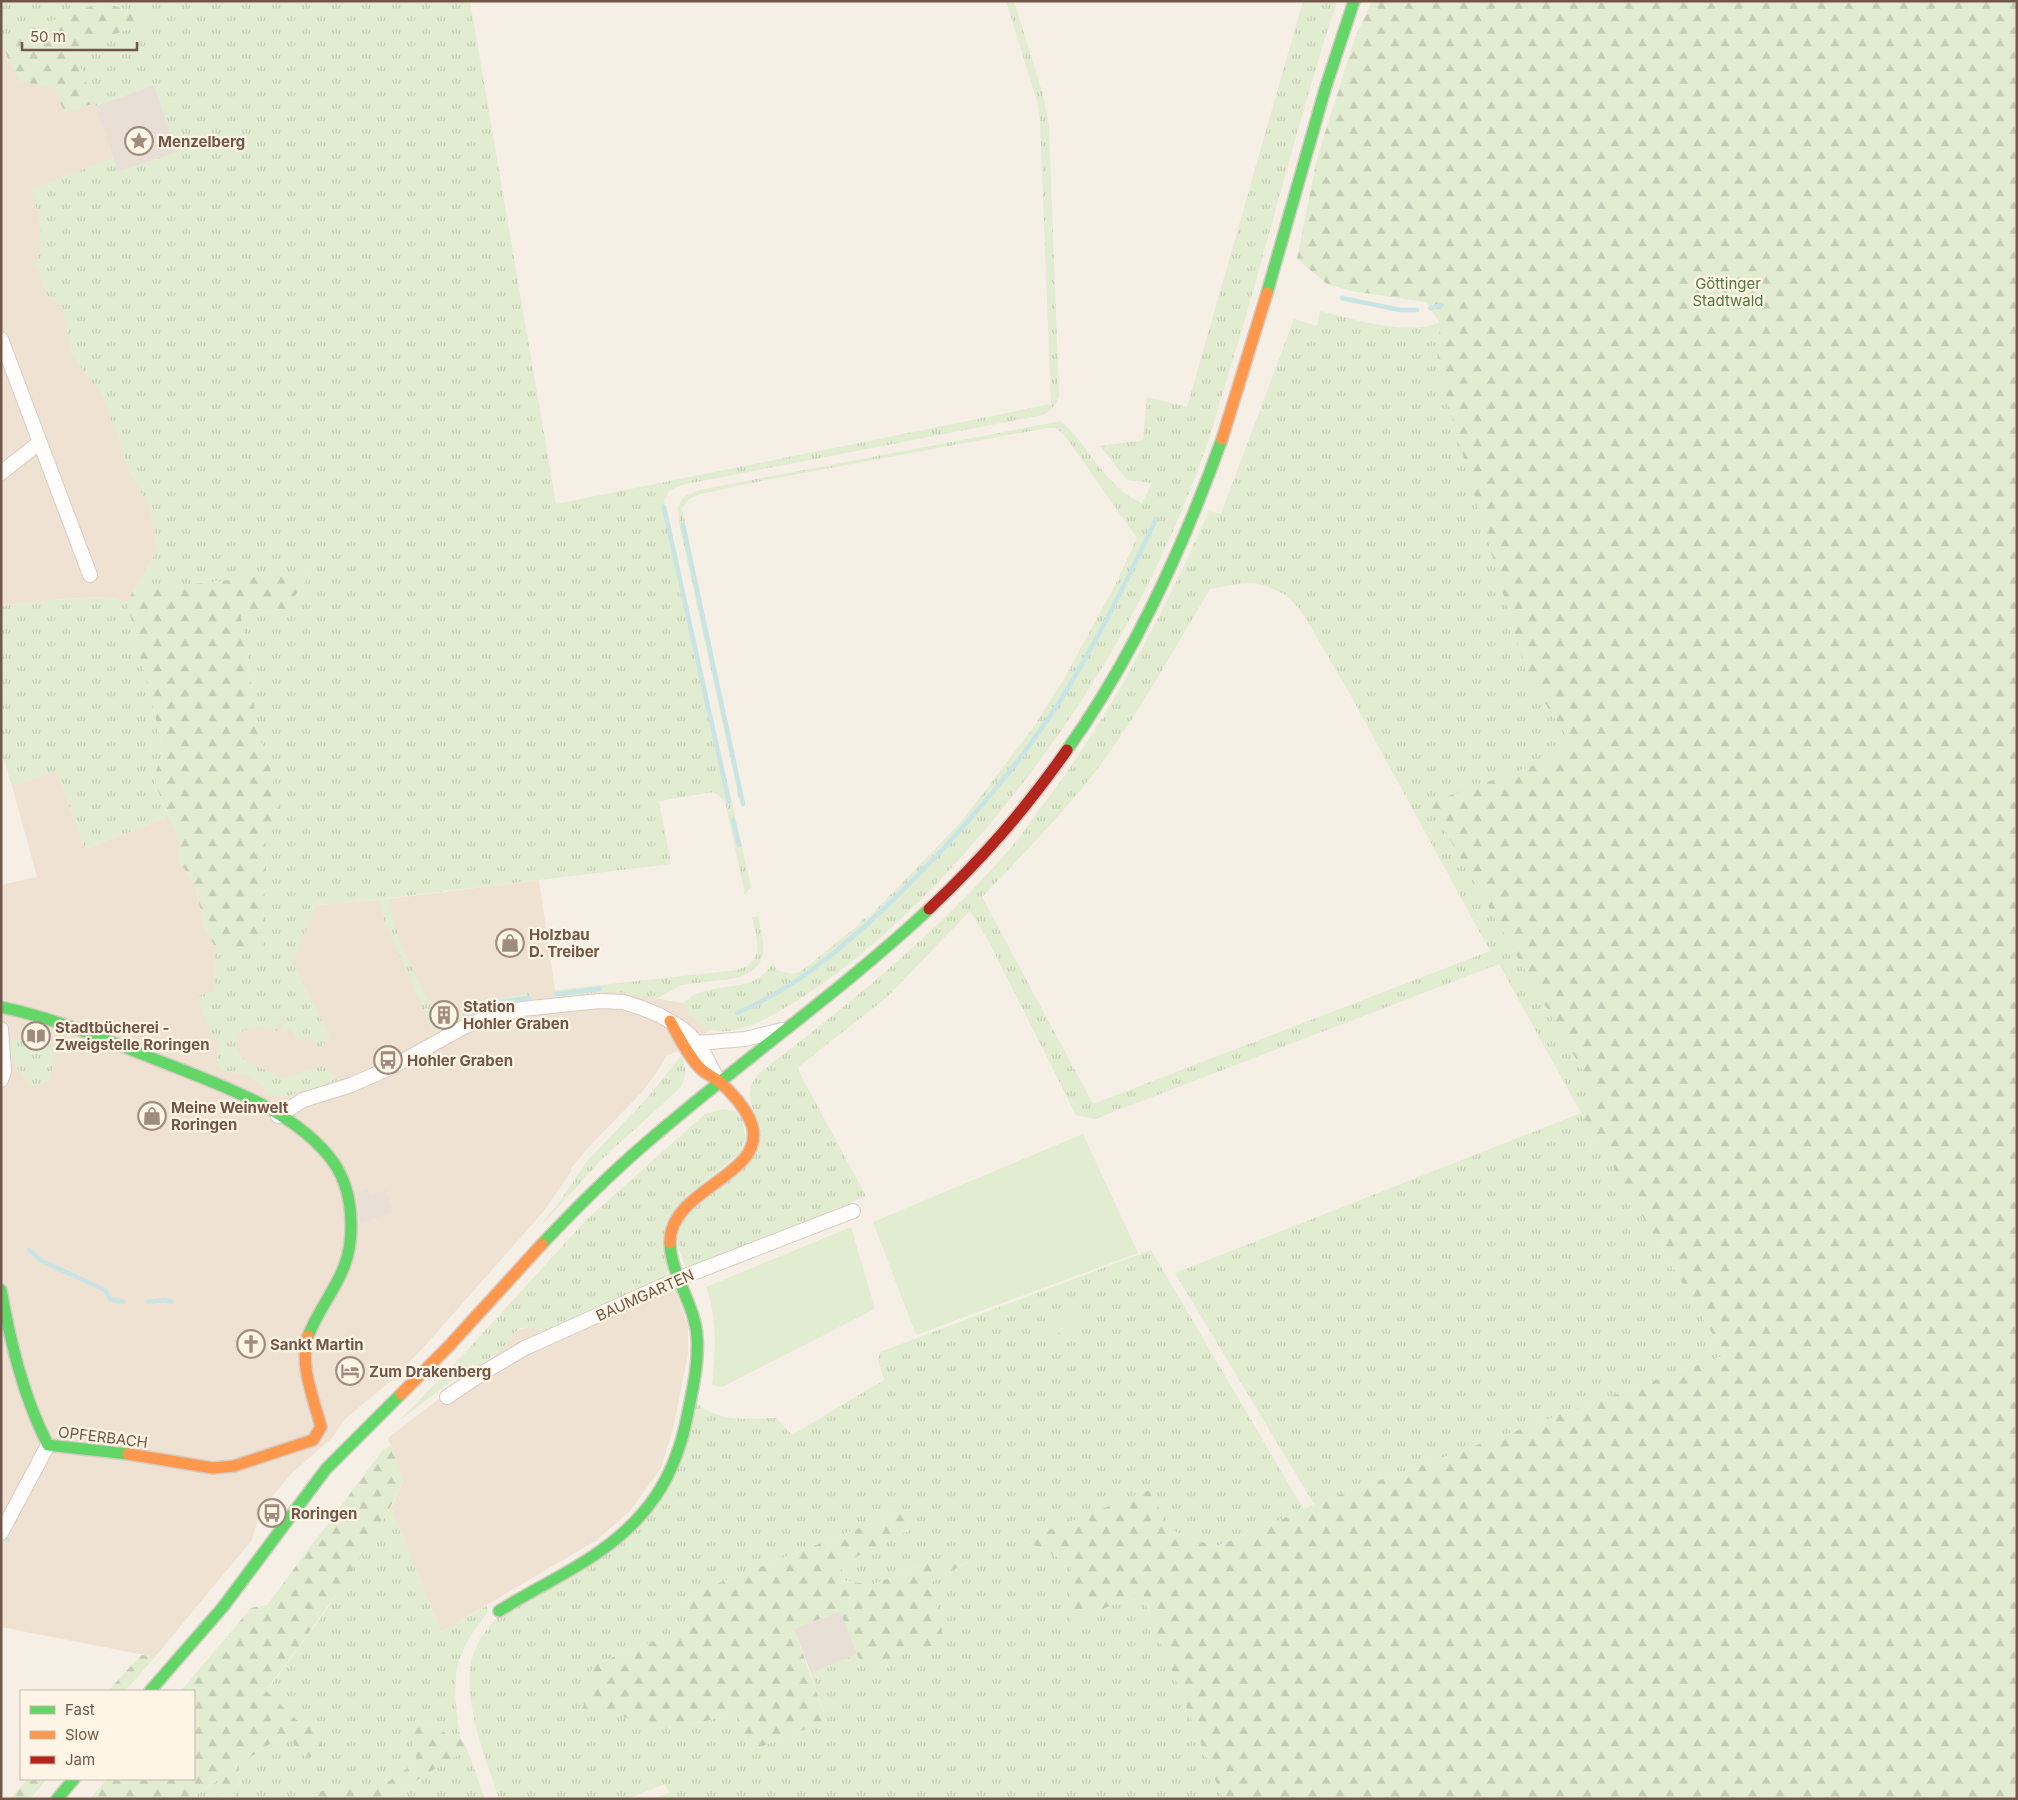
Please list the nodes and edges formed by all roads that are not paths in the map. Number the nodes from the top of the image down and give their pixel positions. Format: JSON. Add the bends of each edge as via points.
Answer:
{"nodes":[{"id":1,"x":1354,"y":1,"type":"edge"},
{"id":2,"x":1,"y":339,"type":"edge"},
{"id":3,"x":40,"y":442,"type":"junction"},
{"id":4,"x":1,"y":473,"type":"edge"},
{"id":5,"x":90,"y":575,"type":"dead end"},
{"id":6,"x":1,"y":1007,"type":"edge"},
{"id":7,"x":670,"y":1021,"type":"junction"},
{"id":8,"x":1,"y":1022,"type":"edge"},
{"id":9,"x":1,"y":1028,"type":"edge"},
{"id":10,"x":790,"y":1028,"type":"junction"},
{"id":11,"x":697,"y":1043,"type":"junction"},
{"id":12,"x":1,"y":1080,"type":"edge"},
{"id":13,"x":719,"y":1082,"type":"junction"},
{"id":14,"x":278,"y":1116,"type":"junction"},
{"id":15,"x":853,"y":1211,"type":"dead end"},
{"id":16,"x":680,"y":1278,"type":"junction"},
{"id":17,"x":1,"y":1290,"type":"edge"},
{"id":18,"x":447,"y":1397,"type":"dead end"},
{"id":19,"x":48,"y":1445,"type":"junction"},
{"id":20,"x":1,"y":1533,"type":"edge"},
{"id":21,"x":499,"y":1611,"type":"dead end"},
{"id":22,"x":151,"y":1690,"type":"edge"},
{"id":23,"x":73,"y":1780,"type":"edge"},
{"id":24,"x":57,"y":1799,"type":"edge"}],
"edges":[{"from":1,"to":10,"type":"main road","via":[[1218,450],[1176,555],[1137,635],[1054,770],[1014,820],[955,885],[862,970]]},
{"from":2,"to":3,"type":"street"},
{"from":3,"to":4,"type":"street"},
{"from":3,"to":5,"type":"street"},
{"from":6,"to":8,"type":"street"},
{"from":6,"to":14,"type":"main road","via":[[58,1021],[103,1038],[229,1089]]},
{"from":7,"to":11,"type":"street"},
{"from":7,"to":13,"type":"main road","via":[[701,1069]]},
{"from":7,"to":14,"type":"street","via":[[648,1010],[616,1001],[571,1003],[502,1013],[464,1027],[351,1085],[303,1100]]},
{"from":9,"to":12,"type":"street","via":[[4,1071]]},
{"from":10,"to":11,"type":"street","via":[[745,1039]]},
{"from":10,"to":13,"type":"main road"},
{"from":11,"to":13,"type":"street"},
{"from":13,"to":16,"type":"main road","via":[[751,1121],[754,1139],[744,1159],[676,1216],[670,1242]]},
{"from":13,"to":22,"type":"main road","via":[[581,1204],[430,1366],[357,1436],[306,1493],[230,1598]]},
{"from":14,"to":19,"type":"main road","name":"OPFERBACH","via":[[316,1143],[334,1164],[345,1188],[350,1212],[347,1264],[307,1341],[308,1372],[321,1427],[313,1440],[234,1466],[213,1468]]},
{"from":15,"to":16,"type":"street","name":"BAUMGARTEN"},
{"from":16,"to":18,"type":"street","name":"BAUMGARTEN","via":[[525,1348]]},
{"from":16,"to":21,"type":"main road","via":[[696,1324],[697,1350],[685,1428],[679,1451],[663,1486],[653,1502],[604,1549]]},
{"from":17,"to":19,"type":"main road","name":"OPFERBACH","via":[[24,1394]]},
{"from":19,"to":20,"type":"street"},
{"from":23,"to":24,"type":"main road"}]}
